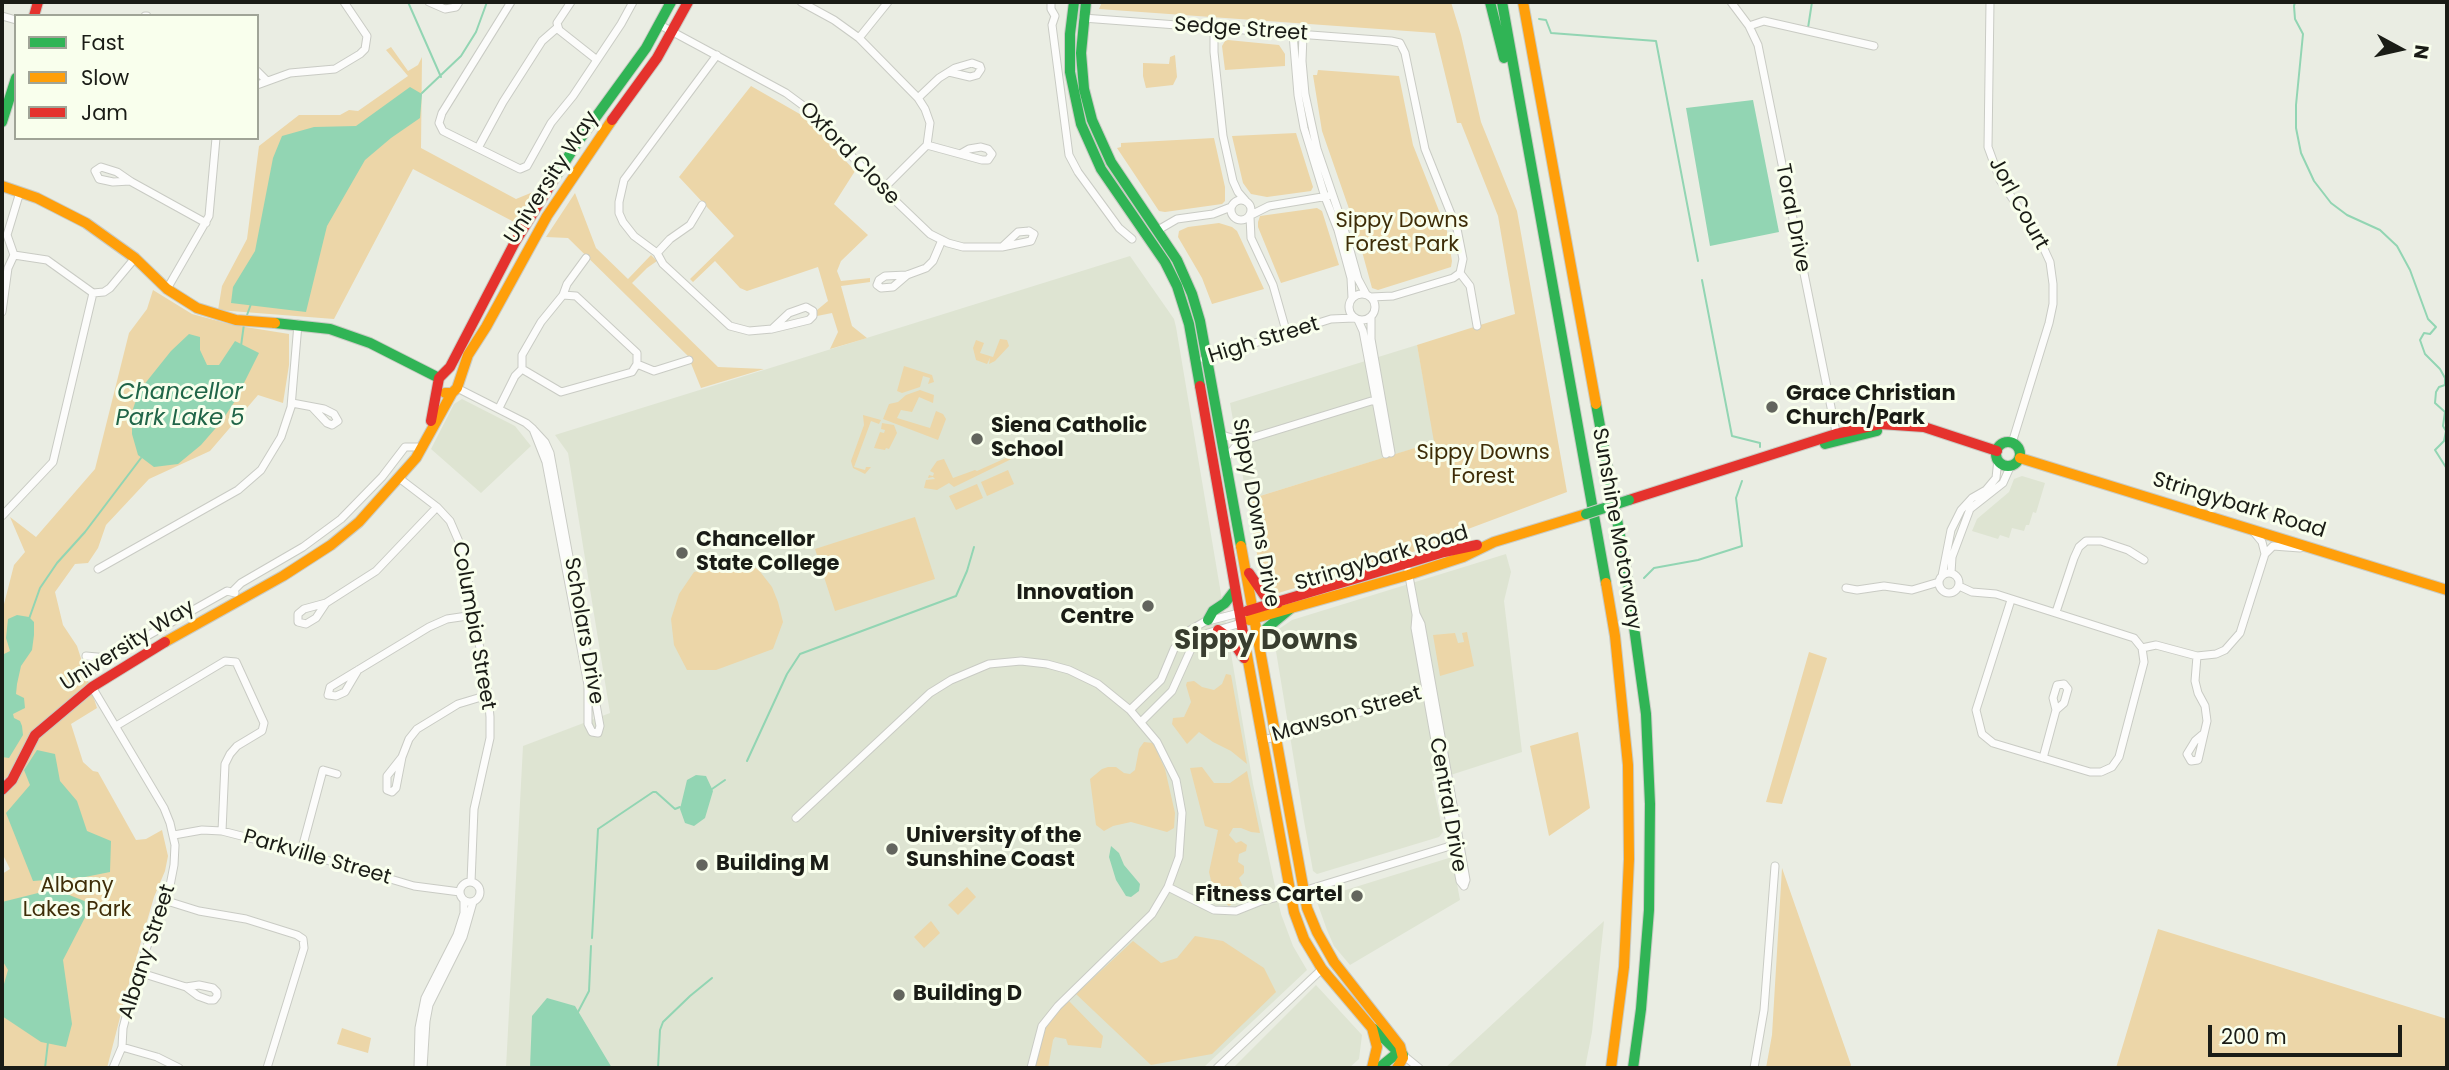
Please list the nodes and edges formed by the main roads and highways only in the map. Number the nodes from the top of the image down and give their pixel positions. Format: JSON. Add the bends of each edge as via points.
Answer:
{"nodes":[{"id":1,"x":671,"y":2,"type":"edge"},
{"id":2,"x":688,"y":2,"type":"edge"},
{"id":3,"x":1074,"y":2,"type":"edge"},
{"id":4,"x":1086,"y":2,"type":"edge"},
{"id":5,"x":1490,"y":2,"type":"edge"},
{"id":6,"x":1502,"y":2,"type":"edge"},
{"id":7,"x":1523,"y":2,"type":"edge"},
{"id":8,"x":1530,"y":2,"type":"edge"},
{"id":9,"x":1077,"y":17,"type":"junction"},
{"id":10,"x":14,"y":84,"type":"edge"},
{"id":11,"x":2,"y":122,"type":"edge"},
{"id":12,"x":1548,"y":132,"type":"junction"},
{"id":13,"x":2,"y":186,"type":"edge"},
{"id":14,"x":1536,"y":187,"type":"junction"},
{"id":15,"x":441,"y":379,"type":"junction"},
{"id":16,"x":456,"y":387,"type":"junction"},
{"id":17,"x":1997,"y":455,"type":"junction"},
{"id":18,"x":2015,"y":462,"type":"junction"},
{"id":19,"x":402,"y":474,"type":"junction"},
{"id":20,"x":1407,"y":569,"type":"junction"},
{"id":21,"x":1246,"y":570,"type":"junction"},
{"id":22,"x":1235,"y":590,"type":"junction"},
{"id":23,"x":2447,"y":590,"type":"edge"},
{"id":24,"x":1278,"y":603,"type":"junction"},
{"id":25,"x":1293,"y":607,"type":"junction"},
{"id":26,"x":1254,"y":613,"type":"junction"},
{"id":27,"x":1240,"y":618,"type":"junction"},
{"id":28,"x":1208,"y":621,"type":"road end"},
{"id":29,"x":1219,"y":630,"type":"road end"},
{"id":30,"x":1258,"y":639,"type":"junction"},
{"id":31,"x":1248,"y":663,"type":"junction"},
{"id":32,"x":18,"y":764,"type":"junction"},
{"id":33,"x":2,"y":782,"type":"edge"},
{"id":34,"x":2,"y":790,"type":"edge"},
{"id":35,"x":1368,"y":1023,"type":"junction"},
{"id":36,"x":1403,"y":1055,"type":"junction"},
{"id":37,"x":1372,"y":1068,"type":"edge"},
{"id":38,"x":1379,"y":1068,"type":"edge"},
{"id":39,"x":1397,"y":1068,"type":"edge"},
{"id":40,"x":1611,"y":1068,"type":"edge"},
{"id":41,"x":1633,"y":1068,"type":"edge"}],
"edges":[{"from":1,"to":15,"type":"main road","name":"University Way","via":[[634,66],[538,204]]},
{"from":2,"to":16,"type":"main road","name":"University Way","via":[[657,58],[562,191],[468,355]]},
{"from":3,"to":9,"type":"main road","name":"Sippy Downs Drive"},
{"from":4,"to":9,"type":"main road","name":"Sippy Downs Drive"},
{"from":5,"to":14,"type":"main road"},
{"from":6,"to":14,"type":"main road","name":"Sunshine Motorway"},
{"from":7,"to":12,"type":"main road","name":"Sunshine Motorway"},
{"from":8,"to":12,"type":"main road"},
{"from":9,"to":21,"type":"main road","name":"Sippy Downs Drive","via":[[1092,120],[1111,162],[1177,260],[1192,294]]},
{"from":9,"to":22,"type":"main road","name":"Sippy Downs Drive","via":[[1070,72],[1084,131],[1101,169],[1170,272],[1188,319]]},
{"from":10,"to":11,"type":"main road"},
{"from":12,"to":41,"type":"main road","name":"Sunshine Motorway","via":[[1628,582],[1646,714],[1650,886]]},
{"from":13,"to":15,"type":"main road","via":[[86,223],[197,308],[236,320],[330,329],[370,343]]},
{"from":14,"to":40,"type":"main road","name":"Sunshine Motorway","via":[[1606,579],[1625,725],[1627,905]]},
{"from":15,"to":16,"type":"main road","via":[[443,391]]},
{"from":15,"to":16,"type":"main road","via":[[454,374]]},
{"from":15,"to":19,"type":"main road","name":"University Way","via":[[433,417]]},
{"from":16,"to":19,"type":"main road","name":"University Way"},
{"from":17,"to":18,"type":"main road","via":[[2004,465]]},
{"from":17,"to":18,"type":"main road","via":[[2004,443],[2011,443],[2018,447]]},
{"from":17,"to":20,"type":"main road","name":"Stringybark Road","bridge":true,"via":[[1953,438],[1873,431],[1784,452],[1494,542],[1463,557]]},
{"from":18,"to":23,"type":"main road","name":"Stringybark Road"},
{"from":19,"to":32,"type":"main road","name":"University Way","via":[[375,507],[331,545],[236,596],[92,687],[34,735]]},
{"from":20,"to":24,"type":"main road","name":"Stringybark Road"},
{"from":20,"to":25,"type":"main road","name":"Stringybark Road"},
{"from":21,"to":24,"type":"main road","via":[[1264,595]]},
{"from":21,"to":26,"type":"main road","name":"Sippy Downs Drive"},
{"from":22,"to":27,"type":"main road","name":"Sippy Downs Drive"},
{"from":22,"to":28,"type":"main road"},
{"from":24,"to":26,"type":"main road","name":"Stringybark Road"},
{"from":25,"to":26,"type":"main road","name":"Stringybark Road"},
{"from":25,"to":30,"type":"main road"},
{"from":26,"to":27,"type":"main road","name":"Stringybark Road"},
{"from":26,"to":30,"type":"main road","name":"Sippy Downs Drive"},
{"from":27,"to":31,"type":"main road","name":"Sippy Downs Drive"},
{"from":29,"to":31,"type":"main road"},
{"from":30,"to":36,"type":"main road","name":"Sippy Downs Drive","via":[[1312,922],[1327,951]]},
{"from":31,"to":35,"type":"main road","name":"Sippy Downs Drive","via":[[1299,928],[1322,969]]},
{"from":32,"to":33,"type":"main road","name":"University Way"},
{"from":32,"to":34,"type":"main road","name":"University Way"},
{"from":35,"to":36,"type":"main road"},
{"from":35,"to":37,"type":"main road","name":"Sippy Downs Drive","via":[[1377,1045]]},
{"from":36,"to":38,"type":"main road","via":[[1395,1055]]},
{"from":36,"to":39,"type":"main road"}]}
